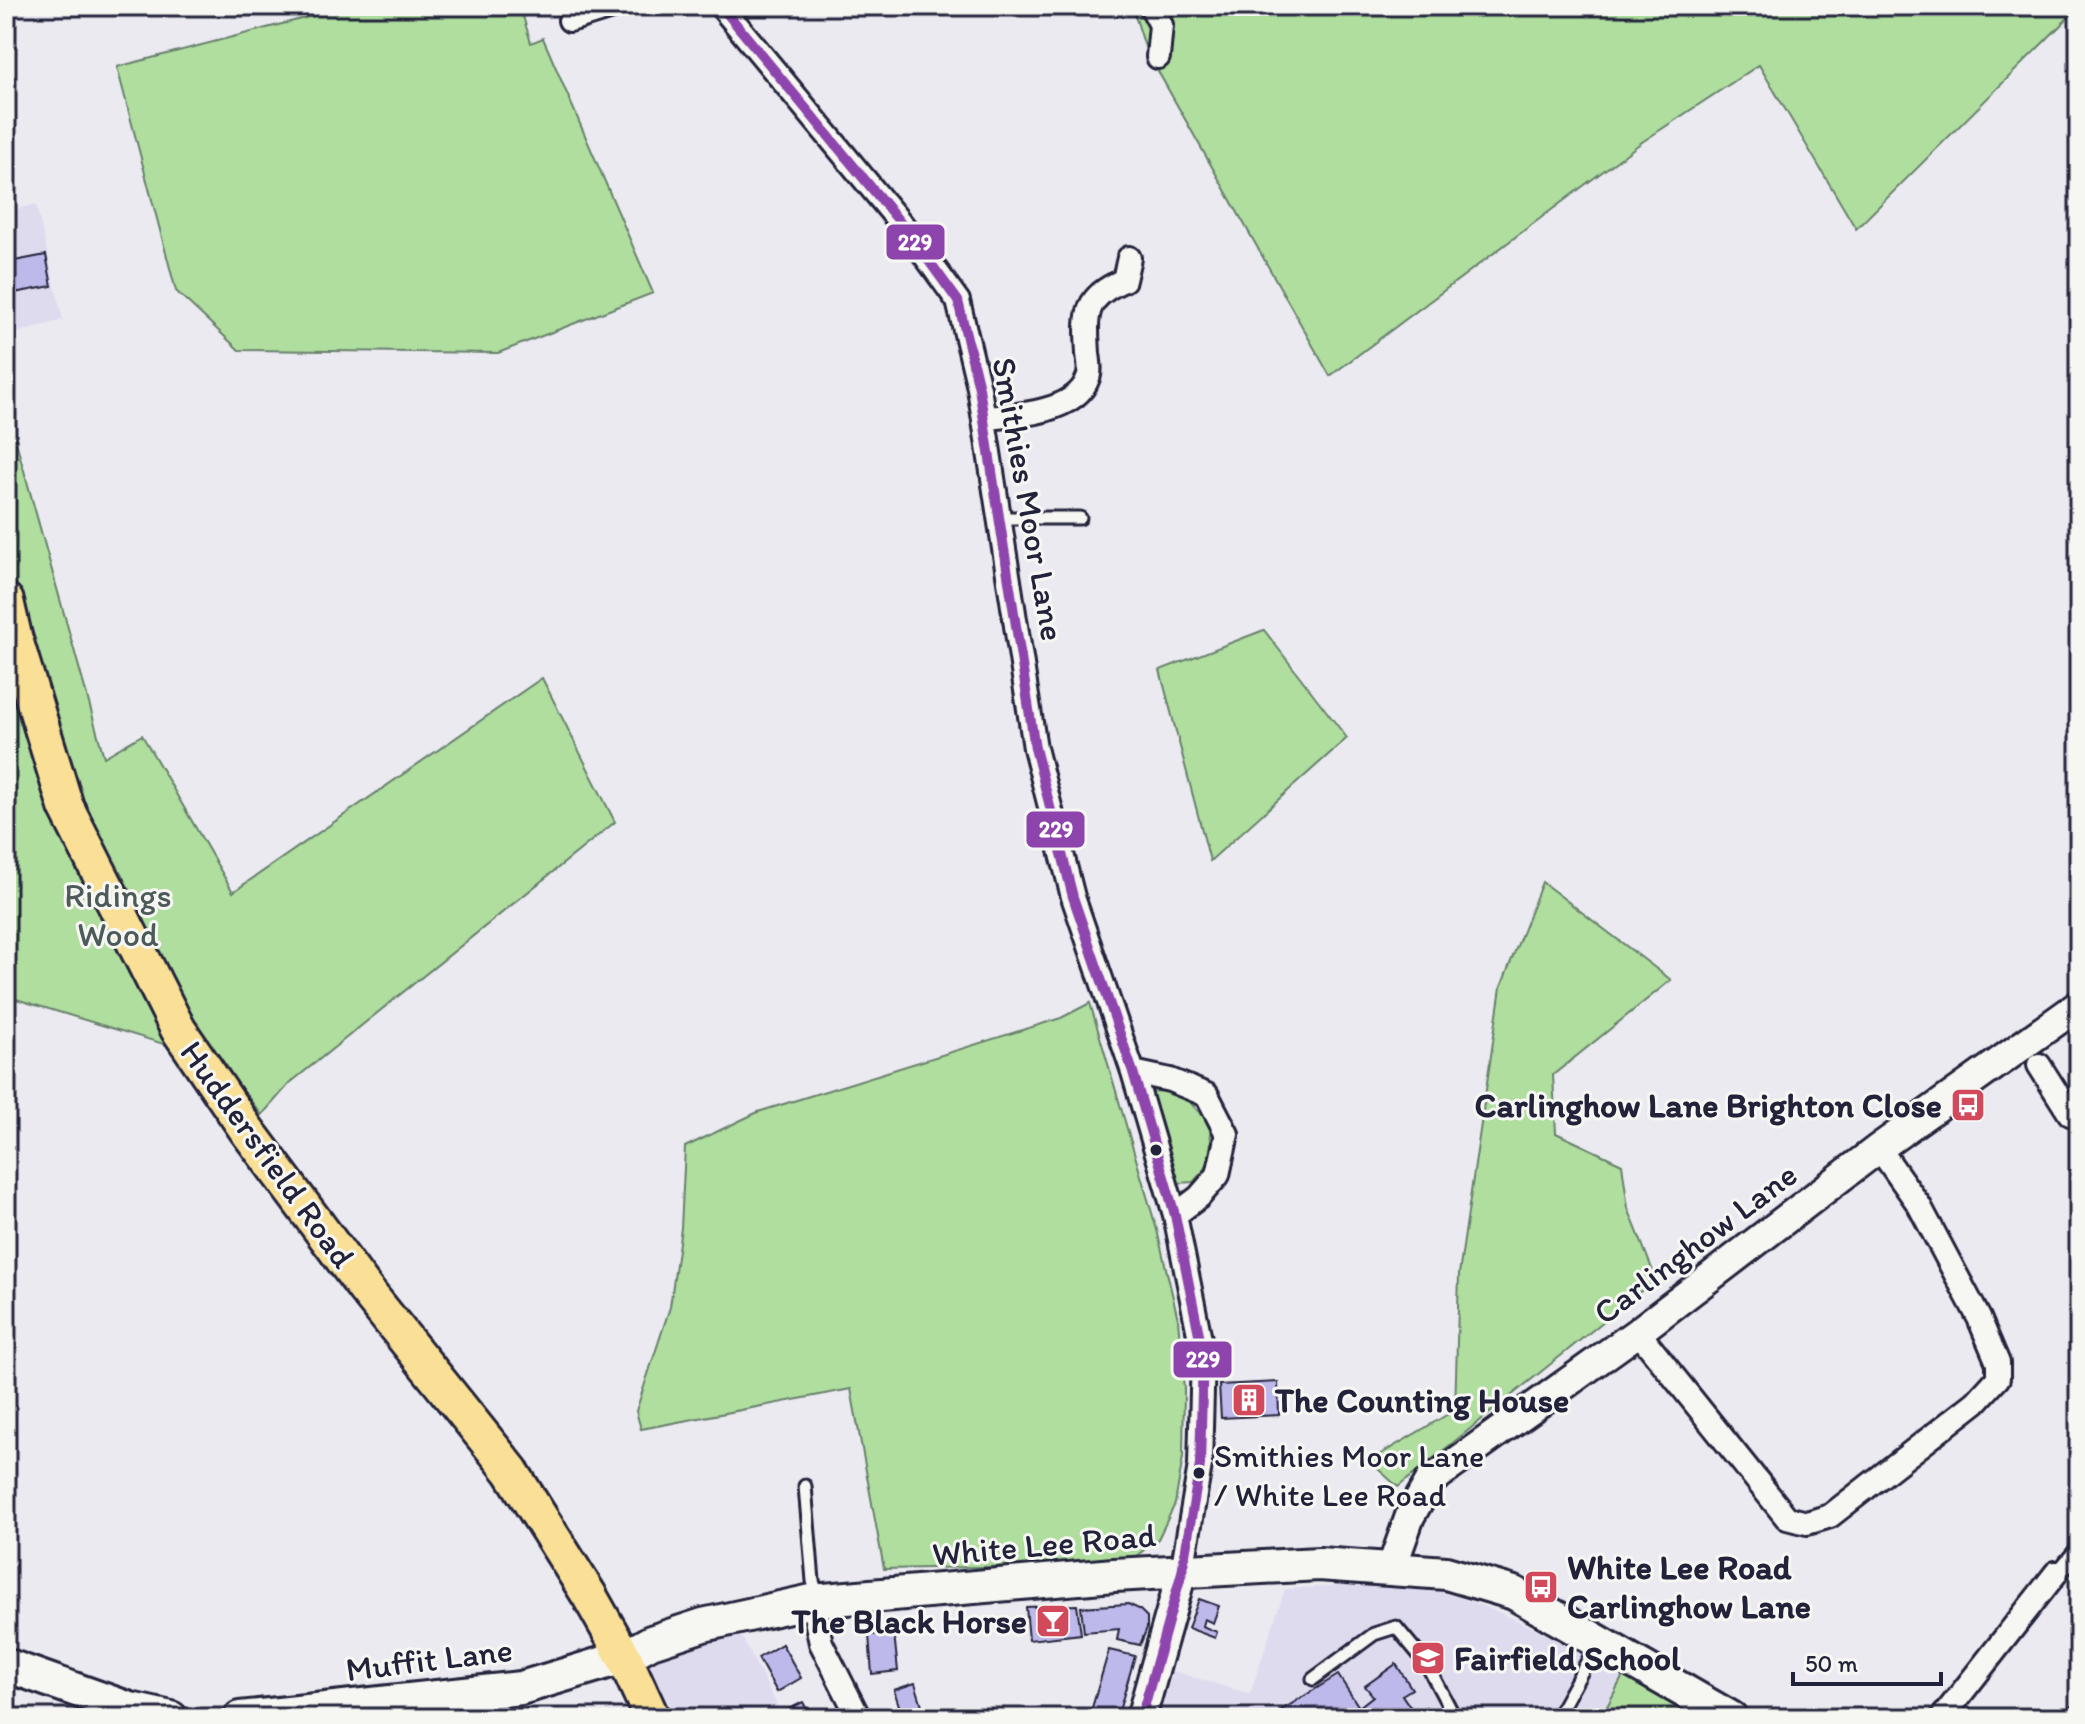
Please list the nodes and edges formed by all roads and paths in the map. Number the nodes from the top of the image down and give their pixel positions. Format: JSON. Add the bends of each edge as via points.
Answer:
{"nodes":[{"id":1,"x":615,"y":6,"type":"edge"},
{"id":2,"x":721,"y":6,"type":"edge"},
{"id":3,"x":1151,"y":6,"type":"edge"},
{"id":4,"x":570,"y":20,"type":"dead end"},
{"id":5,"x":1158,"y":57,"type":"dead end"},
{"id":6,"x":1129,"y":258,"type":"dead end"},
{"id":7,"x":984,"y":418,"type":"junction"},
{"id":8,"x":999,"y":518,"type":"junction"},
{"id":9,"x":1080,"y":518,"type":"dead end"},
{"id":10,"x":6,"y":601,"type":"edge"},
{"id":11,"x":2079,"y":1005,"type":"edge"},
{"id":12,"x":2039,"y":1065,"type":"dead end"},
{"id":13,"x":1133,"y":1072,"type":"junction"},
{"id":14,"x":2079,"y":1117,"type":"edge"},
{"id":15,"x":1879,"y":1148,"type":"junction"},
{"id":16,"x":1175,"y":1215,"type":"junction"},
{"id":17,"x":1638,"y":1332,"type":"junction"},
{"id":18,"x":805,"y":1486,"type":"dead end"},
{"id":19,"x":2079,"y":1546,"type":"edge"},
{"id":20,"x":2079,"y":1561,"type":"edge"},
{"id":21,"x":1392,"y":1567,"type":"junction"},
{"id":22,"x":1182,"y":1572,"type":"junction"},
{"id":23,"x":2056,"y":1573,"type":"junction"},
{"id":24,"x":815,"y":1601,"type":"junction"},
{"id":25,"x":1599,"y":1640,"type":"junction"},
{"id":26,"x":624,"y":1657,"type":"junction"},
{"id":27,"x":6,"y":1665,"type":"edge"},
{"id":28,"x":1313,"y":1679,"type":"dead end"},
{"id":29,"x":171,"y":1718,"type":"edge"},
{"id":30,"x":240,"y":1718,"type":"edge"},
{"id":31,"x":652,"y":1718,"type":"edge"},
{"id":32,"x":859,"y":1718,"type":"edge"},
{"id":33,"x":1141,"y":1718,"type":"edge"},
{"id":34,"x":1455,"y":1718,"type":"edge"},
{"id":35,"x":1556,"y":1718,"type":"edge"},
{"id":36,"x":1731,"y":1718,"type":"edge"},
{"id":37,"x":1942,"y":1718,"type":"edge"}],
"edges":[{"from":1,"to":4,"type":"street"},
{"from":2,"to":7,"type":"street","name":"Smithies Moor Lane","via":[[908,232],[958,301]]},
{"from":3,"to":5,"type":"street","via":[[1161,25]]},
{"from":6,"to":7,"type":"street","via":[[1124,280],[1094,298],[1086,318],[1089,376],[1081,392],[1046,410]]},
{"from":7,"to":8,"type":"street","name":"Smithies Moor Lane"},
{"from":8,"to":9,"type":"lane"},
{"from":8,"to":13,"type":"street","name":"Smithies Moor Lane","via":[[1035,748],[1073,897]]},
{"from":10,"to":26,"type":"main road","name":"Huddersfield Road","via":[[66,807],[178,1029],[365,1289],[511,1471]]},
{"from":11,"to":15,"type":"street","name":"Carlinghow Lane"},
{"from":12,"to":14,"type":"street","via":[[2070,1114]]},
{"from":13,"to":16,"type":"street","name":"Smithies Moor Lane"},
{"from":13,"to":16,"type":"street","via":[[1207,1095],[1227,1134],[1218,1175]]},
{"from":15,"to":17,"type":"street","name":"Carlinghow Lane"},
{"from":15,"to":17,"type":"street","via":[[1919,1205],[1979,1318],[1998,1363],[1998,1378],[1976,1402],[1830,1516],[1807,1523],[1787,1518]]},
{"from":16,"to":22,"type":"street","name":"Smithies Moor Lane","via":[[1203,1354],[1200,1465]]},
{"from":17,"to":21,"type":"street","name":"Carlinghow Lane","via":[[1430,1481],[1410,1516]]},
{"from":18,"to":24,"type":"lane"},
{"from":19,"to":23,"type":"lane"},
{"from":20,"to":23,"type":"lane"},
{"from":21,"to":22,"type":"main road","name":"White Lee Road","via":[[1319,1564]]},
{"from":21,"to":25,"type":"main road","name":"White Lee Road","via":[[1446,1573],[1514,1593]]},
{"from":22,"to":24,"type":"main road","name":"White Lee Road"},
{"from":22,"to":33,"type":"street"},
{"from":23,"to":37,"type":"street"},
{"from":24,"to":26,"type":"main road","name":"White Lee Road","via":[[703,1625]]},
{"from":24,"to":32,"type":"street","via":[[821,1643]]},
{"from":25,"to":35,"type":"lane"},
{"from":25,"to":36,"type":"main road","name":"White Lee Road"},
{"from":26,"to":30,"type":"main road","name":"Muffit Lane","via":[[521,1688]]},
{"from":26,"to":31,"type":"main road","name":"Huddersfield Road"},
{"from":27,"to":29,"type":"main road"},
{"from":28,"to":34,"type":"lane","via":[[1374,1634],[1396,1627],[1426,1663]]}]}
